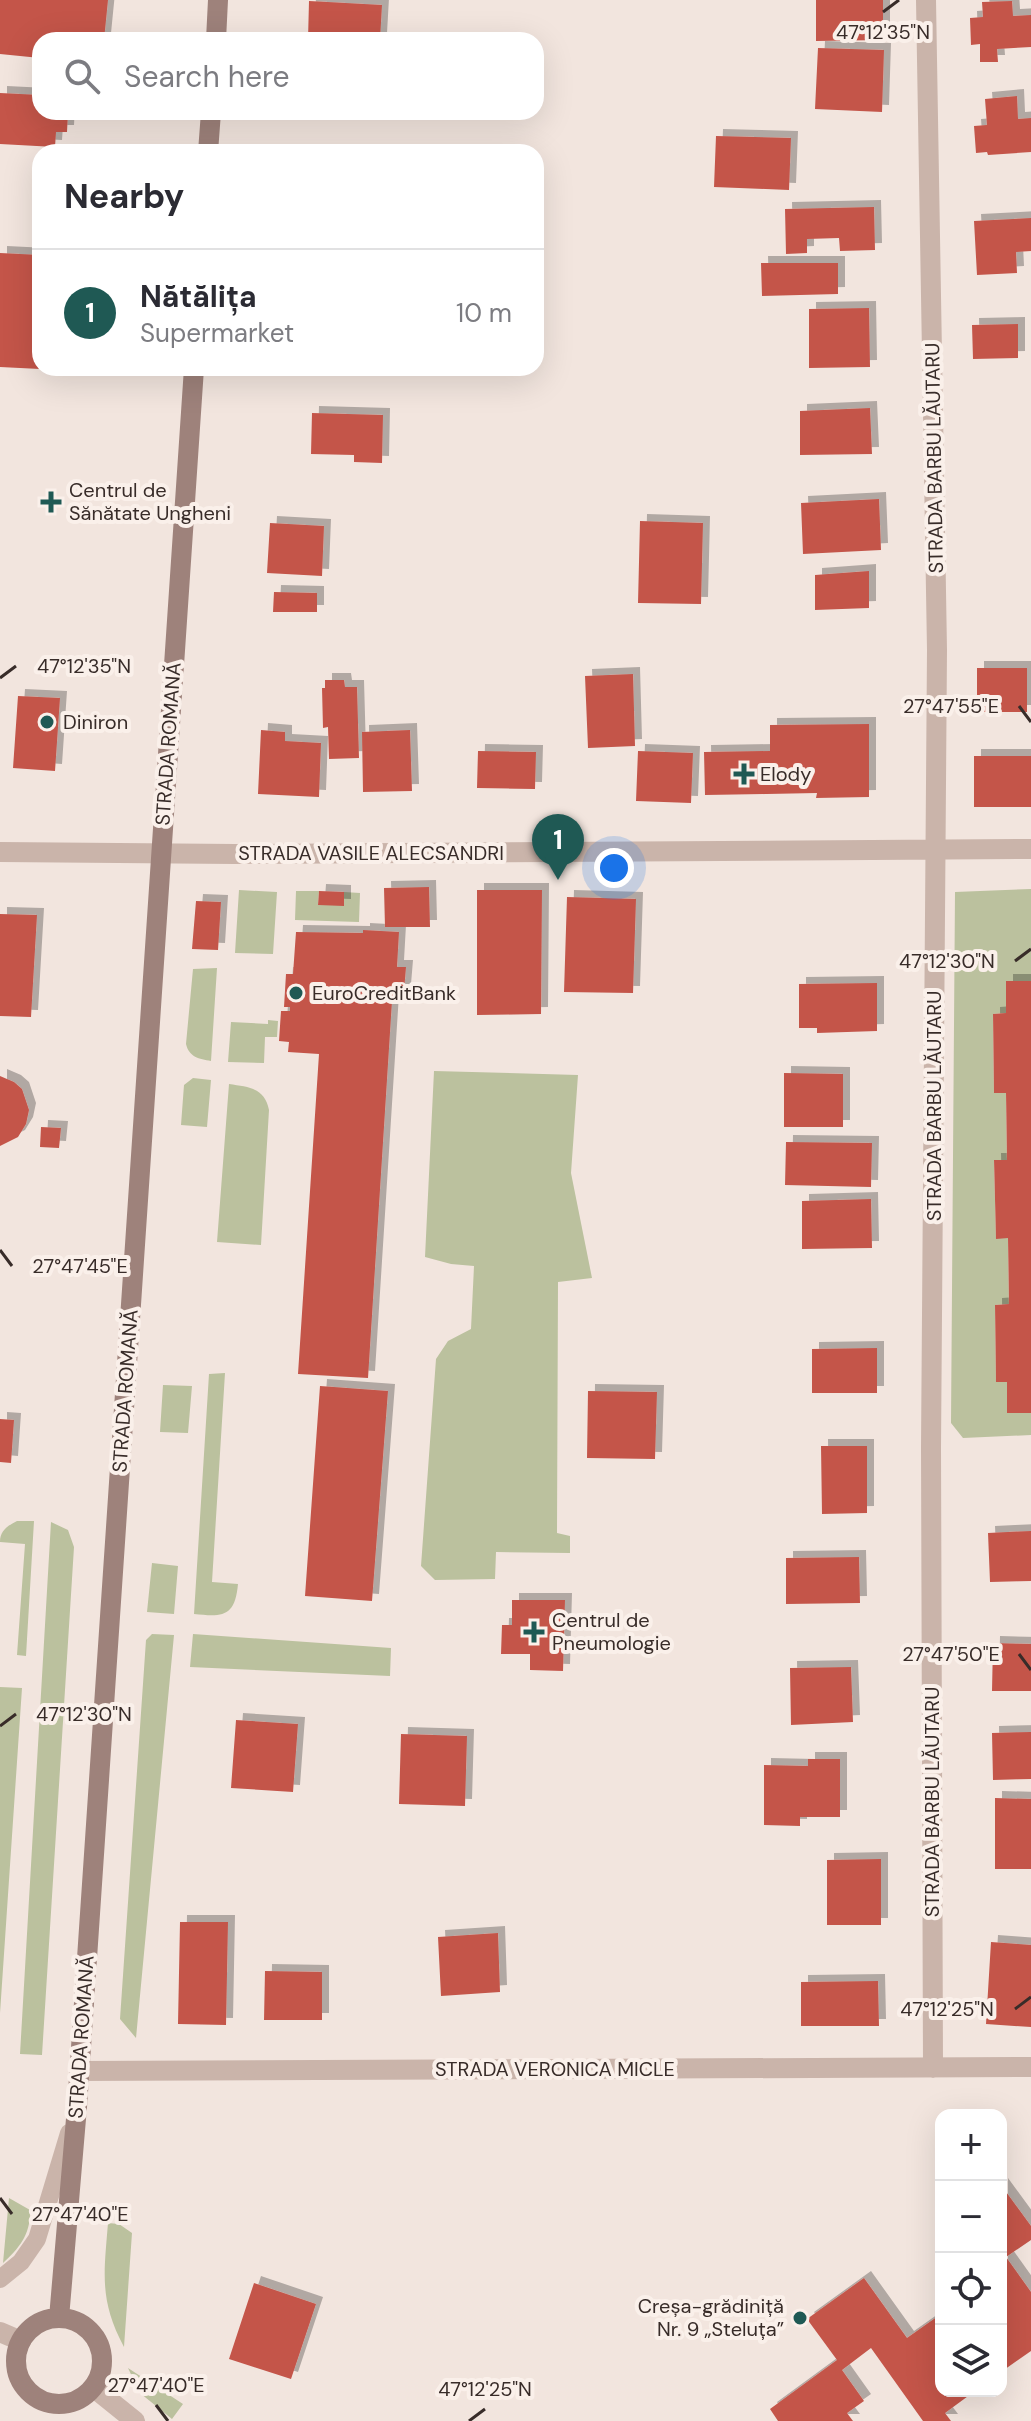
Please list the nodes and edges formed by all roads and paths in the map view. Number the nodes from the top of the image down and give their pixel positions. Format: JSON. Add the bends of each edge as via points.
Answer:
{"nodes":[{"id":1,"x":218,"y":0,"type":"edge"},
{"id":2,"x":926,"y":0,"type":"edge"},
{"id":3,"x":216,"y":32,"type":"edge"},
{"id":4,"x":210,"y":120,"type":"edge"},
{"id":5,"x":209,"y":144,"type":"edge"},
{"id":6,"x":193,"y":376,"type":"edge"},
{"id":7,"x":1031,"y":849,"type":"edge"},
{"id":8,"x":936,"y":851,"type":"junction"},
{"id":9,"x":0,"y":852,"type":"edge"},
{"id":10,"x":160,"y":854,"type":"junction"},
{"id":11,"x":1031,"y":2067,"type":"edge"},
{"id":12,"x":933,"y":2068,"type":"junction"},
{"id":13,"x":79,"y":2071,"type":"junction"},
{"id":14,"x":77,"y":2107,"type":"junction"},
{"id":15,"x":0,"y":2279,"type":"edge"},
{"id":16,"x":59,"y":2318,"type":"junction"},
{"id":17,"x":0,"y":2332,"type":"edge"},
{"id":18,"x":21,"y":2341,"type":"junction"},
{"id":19,"x":94,"y":2388,"type":"junction"},
{"id":20,"x":55,"y":2413,"type":"edge"},
{"id":21,"x":135,"y":2421,"type":"edge"}],
"edges":[{"from":1,"to":3,"type":"main road"},
{"from":2,"to":8,"type":"street","name":"STRADA BARBU LĂUTARU"},
{"from":4,"to":5,"type":"main road"},
{"from":6,"to":10,"type":"main road","name":"STRADA ROMANĂ"},
{"from":7,"to":8,"type":"street","name":"STRADA VASILE ALECSANDRI"},
{"from":8,"to":10,"type":"street","name":"STRADA VASILE ALECSANDRI"},
{"from":8,"to":12,"type":"street","name":"STRADA BARBU LĂUTARU"},
{"from":9,"to":10,"type":"street","name":"STRADA VASILE ALECSANDRI"},
{"from":10,"to":13,"type":"main road","name":"STRADA ROMANĂ"},
{"from":11,"to":12,"type":"street","name":"STRADA VERONICA MICLE"},
{"from":12,"to":13,"type":"street","name":"STRADA VERONICA MICLE"},
{"from":13,"to":14,"type":"main road","name":"STRADA ROMANĂ"},
{"from":14,"to":15,"type":"lane","via":[[37,2239]]},
{"from":14,"to":16,"type":"main road","name":"STRADA ROMANĂ"},
{"from":16,"to":18,"type":"main road","via":[[44,2321]]},
{"from":16,"to":19,"type":"main road","via":[[75,2321],[98,2342],[101,2373]]},
{"from":17,"to":18,"type":"street"},
{"from":18,"to":20,"type":"main road","via":[[16,2354],[21,2382]]},
{"from":19,"to":20,"type":"main road"},
{"from":19,"to":21,"type":"street"}]}
